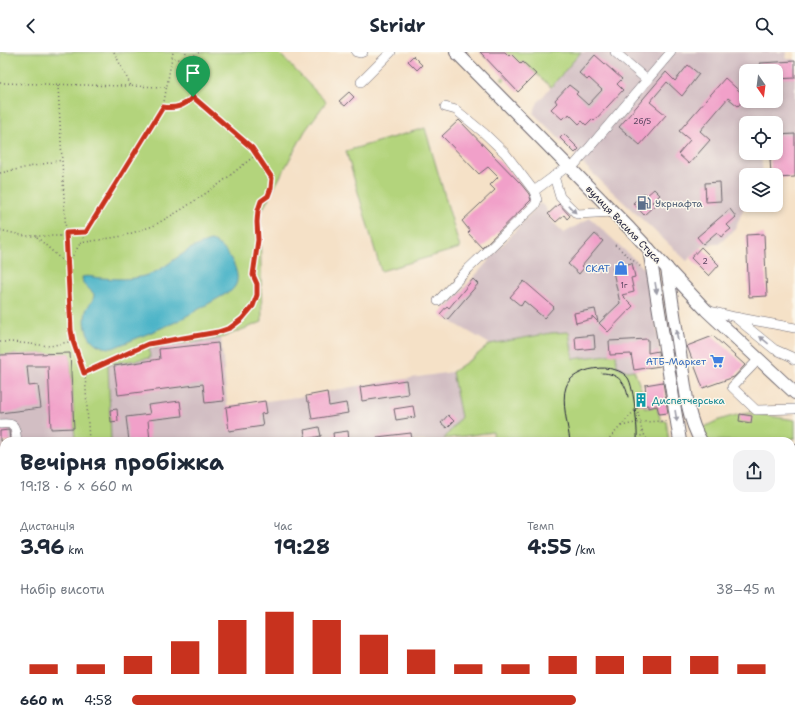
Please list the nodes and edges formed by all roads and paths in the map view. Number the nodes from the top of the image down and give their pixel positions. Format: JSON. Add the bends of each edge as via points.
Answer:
{"nodes":[{"id":1,"x":114,"y":52,"type":"edge"},
{"id":2,"x":172,"y":52,"type":"edge"},
{"id":3,"x":186,"y":52,"type":"edge"},
{"id":4,"x":200,"y":52,"type":"edge"},
{"id":5,"x":356,"y":52,"type":"edge"},
{"id":6,"x":363,"y":52,"type":"edge"},
{"id":7,"x":391,"y":52,"type":"edge"},
{"id":8,"x":456,"y":52,"type":"edge"},
{"id":9,"x":615,"y":52,"type":"edge"},
{"id":10,"x":670,"y":52,"type":"edge"},
{"id":11,"x":172,"y":58,"type":"junction"},
{"id":12,"x":184,"y":61,"type":"junction"},
{"id":13,"x":647,"y":80,"type":"junction"},
{"id":14,"x":361,"y":82,"type":"dead end"},
{"id":15,"x":0,"y":83,"type":"edge"},
{"id":16,"x":58,"y":85,"type":"junction"},
{"id":17,"x":131,"y":86,"type":"junction"},
{"id":18,"x":167,"y":87,"type":"junction"},
{"id":19,"x":193,"y":97,"type":"junction"},
{"id":20,"x":163,"y":107,"type":"junction"},
{"id":21,"x":445,"y":107,"type":"dead end"},
{"id":22,"x":255,"y":152,"type":"junction"},
{"id":23,"x":62,"y":160,"type":"junction"},
{"id":24,"x":569,"y":167,"type":"junction"},
{"id":25,"x":0,"y":173,"type":"edge"},
{"id":26,"x":554,"y":176,"type":"junction"},
{"id":27,"x":534,"y":191,"type":"junction"},
{"id":28,"x":614,"y":212,"type":"junction"},
{"id":29,"x":0,"y":230,"type":"edge"},
{"id":30,"x":86,"y":232,"type":"junction"},
{"id":31,"x":66,"y":233,"type":"junction"},
{"id":32,"x":66,"y":236,"type":"junction"},
{"id":33,"x":37,"y":237,"type":"junction"},
{"id":34,"x":80,"y":243,"type":"junction"},
{"id":35,"x":615,"y":245,"type":"dead end"},
{"id":36,"x":650,"y":249,"type":"junction"},
{"id":37,"x":67,"y":265,"type":"junction"},
{"id":38,"x":667,"y":268,"type":"junction"},
{"id":39,"x":654,"y":278,"type":"junction"},
{"id":40,"x":438,"y":301,"type":"dead end"},
{"id":41,"x":706,"y":310,"type":"junction"},
{"id":42,"x":735,"y":317,"type":"junction"},
{"id":43,"x":795,"y":328,"type":"edge"},
{"id":44,"x":73,"y":341,"type":"junction"},
{"id":45,"x":0,"y":342,"type":"edge"},
{"id":46,"x":759,"y":359,"type":"junction"},
{"id":47,"x":795,"y":360,"type":"edge"},
{"id":48,"x":84,"y":373,"type":"junction"},
{"id":49,"x":795,"y":393,"type":"edge"},
{"id":50,"x":795,"y":409,"type":"edge"},
{"id":51,"x":669,"y":419,"type":"dead end"},
{"id":52,"x":640,"y":422,"type":"junction"},
{"id":53,"x":0,"y":424,"type":"edge"},
{"id":54,"x":621,"y":426,"type":"junction"},
{"id":55,"x":642,"y":431,"type":"junction"},
{"id":56,"x":16,"y":437,"type":"edge"},
{"id":57,"x":89,"y":437,"type":"edge"},
{"id":58,"x":610,"y":437,"type":"edge"},
{"id":59,"x":641,"y":437,"type":"edge"},
{"id":60,"x":646,"y":437,"type":"edge"},
{"id":61,"x":679,"y":437,"type":"edge"},
{"id":62,"x":699,"y":437,"type":"edge"}],
"edges":[{"from":1,"to":17,"type":"path"},
{"from":2,"to":11,"type":"path"},
{"from":3,"to":12,"type":"path"},
{"from":4,"to":12,"type":"path"},
{"from":5,"to":6,"type":"lane"},
{"from":7,"to":14,"type":"lane"},
{"from":8,"to":24,"type":"main road","name":"вулиця Василя Стуса"},
{"from":9,"to":13,"type":"lane"},
{"from":10,"to":13,"type":"lane"},
{"from":11,"to":12,"type":"path"},
{"from":11,"to":18,"type":"path"},
{"from":12,"to":19,"type":"path","via":[[192,66],[196,74],[197,86]]},
{"from":13,"to":24,"type":"lane"},
{"from":15,"to":16,"type":"path"},
{"from":16,"to":17,"type":"path"},
{"from":16,"to":23,"type":"path"},
{"from":17,"to":18,"type":"path"},
{"from":18,"to":20,"type":"path"},
{"from":19,"to":20,"type":"path","via":[[180,107]]},
{"from":19,"to":22,"type":"path"},
{"from":20,"to":30,"type":"path"},
{"from":21,"to":27,"type":"lane","via":[[456,110],[484,133],[505,153]]},
{"from":22,"to":34,"type":"path","via":[[249,161],[218,185],[152,226],[123,236]]},
{"from":22,"to":48,"type":"path","via":[[272,178],[268,196],[261,201],[258,210],[258,240],[253,275],[257,284],[257,295],[253,306],[230,328],[148,344]]},
{"from":23,"to":25,"type":"path"},
{"from":23,"to":31,"type":"path"},
{"from":24,"to":26,"type":"lane"},
{"from":24,"to":28,"type":"main road","name":"вулиця Василя Стуса"},
{"from":26,"to":27,"type":"lane"},
{"from":26,"to":28,"type":"lane","one_way":true,"via":[[560,197],[578,214]]},
{"from":27,"to":40,"type":"lane","via":[[538,200],[535,205]]},
{"from":28,"to":36,"type":"main road","name":"вулиця Василя Стуса"},
{"from":29,"to":33,"type":"path"},
{"from":30,"to":31,"type":"path"},
{"from":30,"to":34,"type":"path"},
{"from":31,"to":32,"type":"path"},
{"from":32,"to":33,"type":"path"},
{"from":32,"to":37,"type":"path"},
{"from":33,"to":37,"type":"path"},
{"from":34,"to":37,"type":"path"},
{"from":35,"to":39,"type":"path"},
{"from":36,"to":38,"type":"main road","name":"вулиця Василя Стуса"},
{"from":36,"to":39,"type":"main road"},
{"from":37,"to":44,"type":"path"},
{"from":38,"to":41,"type":"main road","name":"вулиця Василя Стуса"},
{"from":62,"to":38,"type":"main road","one_way":true,"via":[[688,406]]},
{"from":39,"to":61,"type":"main road","one_way":true},
{"from":41,"to":42,"type":"lane"},
{"from":41,"to":46,"type":"main road","name":"вулиця Василя Стуса"},
{"from":42,"to":43,"type":"lane"},
{"from":47,"to":42,"type":"lane","one_way":true,"via":[[774,349]]},
{"from":44,"to":45,"type":"path","via":[[50,346]]},
{"from":44,"to":48,"type":"path"},
{"from":46,"to":49,"type":"main road","name":"вулиця Василя Стуса"},
{"from":46,"to":50,"type":"lane","via":[[732,387],[756,410]]},
{"from":48,"to":57,"type":"path"},
{"from":51,"to":52,"type":"path","via":[[660,422]]},
{"from":52,"to":54,"type":"path"},
{"from":52,"to":54,"type":"path","via":[[638,408]]},
{"from":52,"to":55,"type":"path"},
{"from":53,"to":56,"type":"lane","via":[[13,424]]},
{"from":54,"to":58,"type":"path"},
{"from":55,"to":59,"type":"path"},
{"from":55,"to":60,"type":"path"}]}
